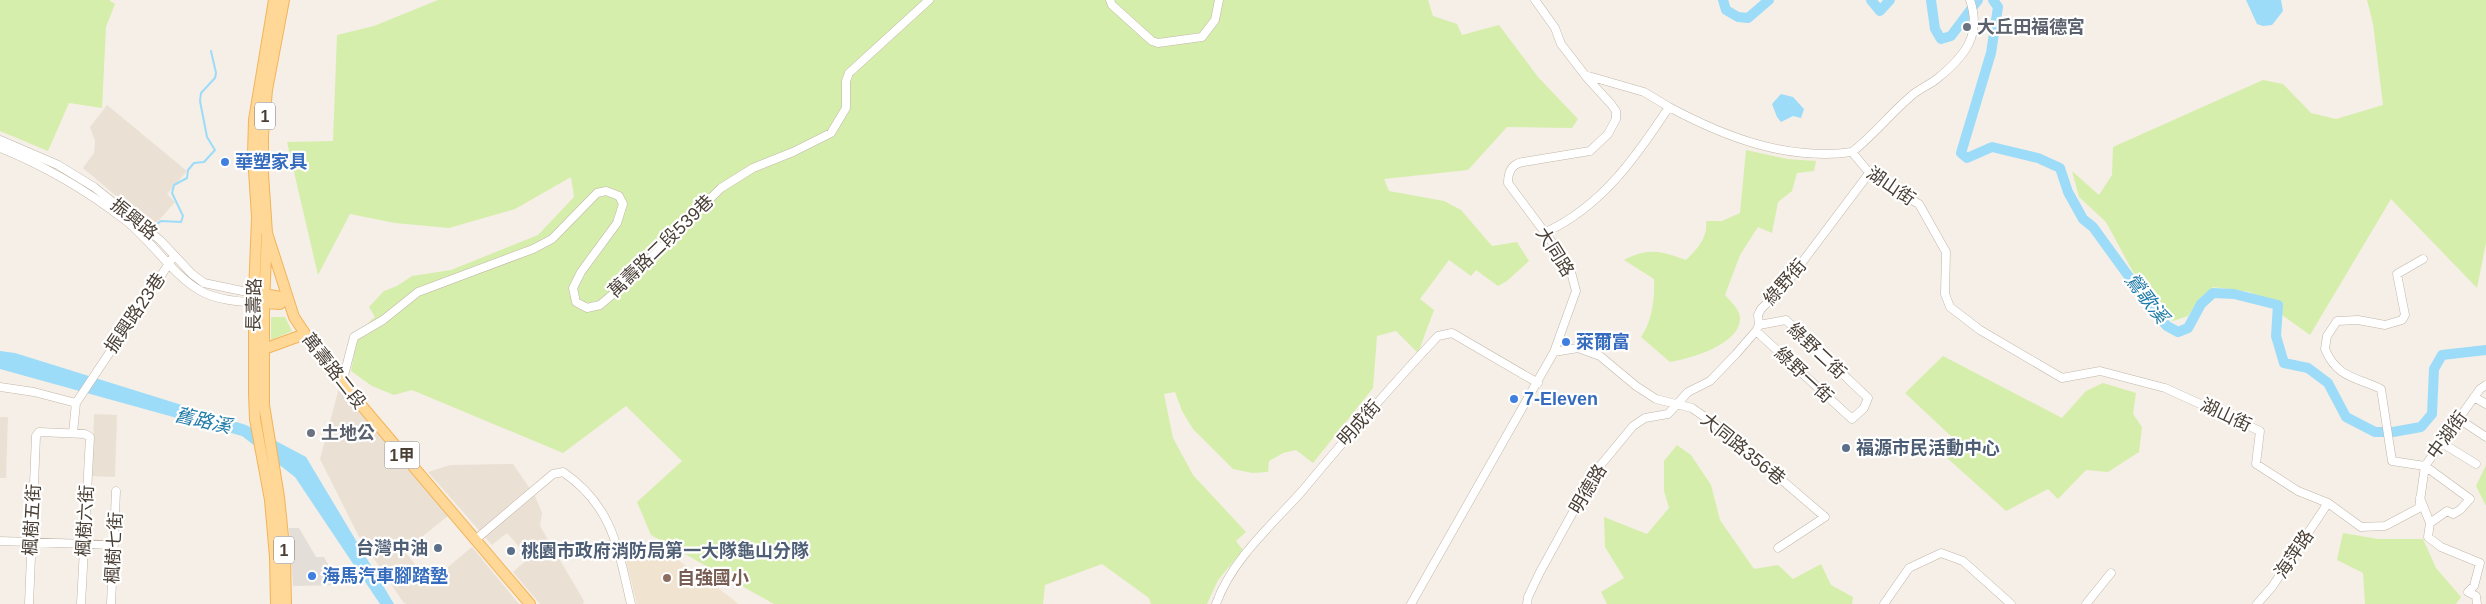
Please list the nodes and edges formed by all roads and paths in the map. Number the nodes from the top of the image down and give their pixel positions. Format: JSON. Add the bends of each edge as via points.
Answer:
{"nodes":[{"id":1,"x":274,"y":0,"type":"edge"},
{"id":2,"x":284,"y":0,"type":"edge"},
{"id":3,"x":929,"y":0,"type":"edge"},
{"id":4,"x":1110,"y":0,"type":"edge"},
{"id":5,"x":1219,"y":0,"type":"edge"},
{"id":6,"x":1536,"y":0,"type":"edge"},
{"id":7,"x":1970,"y":0,"type":"edge"},
{"id":8,"x":1585,"y":75,"type":"junction"},
{"id":9,"x":1669,"y":107,"type":"junction"},
{"id":10,"x":0,"y":140,"type":"edge"},
{"id":11,"x":0,"y":148,"type":"edge"},
{"id":12,"x":1852,"y":152,"type":"junction"},
{"id":13,"x":1870,"y":172,"type":"junction"},
{"id":14,"x":257,"y":217,"type":"junction"},
{"id":15,"x":1546,"y":232,"type":"junction"},
{"id":16,"x":267,"y":233,"type":"junction"},
{"id":17,"x":175,"y":255,"type":"junction"},
{"id":18,"x":2422,"y":259,"type":"dead end"},
{"id":19,"x":169,"y":263,"type":"junction"},
{"id":20,"x":259,"y":298,"type":"junction"},
{"id":21,"x":286,"y":298,"type":"junction"},
{"id":22,"x":1758,"y":328,"type":"junction"},
{"id":23,"x":304,"y":334,"type":"junction"},
{"id":24,"x":264,"y":349,"type":"junction"},
{"id":25,"x":1554,"y":352,"type":"junction"},
{"id":26,"x":342,"y":383,"type":"junction"},
{"id":27,"x":1538,"y":383,"type":"junction"},
{"id":28,"x":2486,"y":385,"type":"edge"},
{"id":29,"x":0,"y":387,"type":"edge"},
{"id":30,"x":259,"y":393,"type":"junction"},
{"id":31,"x":2474,"y":396,"type":"junction"},
{"id":32,"x":78,"y":399,"type":"junction"},
{"id":33,"x":1677,"y":403,"type":"junction"},
{"id":34,"x":2486,"y":404,"type":"edge"},
{"id":35,"x":1852,"y":419,"type":"joint"},
{"id":36,"x":2459,"y":419,"type":"junction"},
{"id":37,"x":73,"y":433,"type":"junction"},
{"id":38,"x":2486,"y":437,"type":"edge"},
{"id":39,"x":2442,"y":443,"type":"junction"},
{"id":40,"x":2476,"y":464,"type":"dead end"},
{"id":41,"x":2425,"y":466,"type":"junction"},
{"id":42,"x":116,"y":491,"type":"dead end"},
{"id":43,"x":274,"y":498,"type":"junction"},
{"id":44,"x":2420,"y":498,"type":"junction"},
{"id":45,"x":2328,"y":503,"type":"junction"},
{"id":46,"x":2430,"y":523,"type":"junction"},
{"id":47,"x":0,"y":540,"type":"edge"},
{"id":48,"x":475,"y":540,"type":"junction"},
{"id":49,"x":31,"y":542,"type":"junction"},
{"id":50,"x":84,"y":544,"type":"junction"},
{"id":51,"x":114,"y":545,"type":"junction"},
{"id":52,"x":1778,"y":548,"type":"dead end"},
{"id":53,"x":2111,"y":573,"type":"dead end"},
{"id":54,"x":28,"y":604,"type":"edge"},
{"id":55,"x":81,"y":604,"type":"edge"},
{"id":56,"x":112,"y":604,"type":"edge"},
{"id":57,"x":276,"y":604,"type":"edge"},
{"id":58,"x":286,"y":604,"type":"edge"},
{"id":59,"x":530,"y":604,"type":"edge"},
{"id":60,"x":631,"y":604,"type":"edge"},
{"id":61,"x":1216,"y":604,"type":"edge"},
{"id":62,"x":1411,"y":604,"type":"edge"},
{"id":63,"x":1527,"y":604,"type":"edge"},
{"id":64,"x":1884,"y":604,"type":"edge"},
{"id":65,"x":2010,"y":604,"type":"edge"},
{"id":66,"x":2086,"y":604,"type":"edge"},
{"id":67,"x":2257,"y":604,"type":"edge"},
{"id":68,"x":2477,"y":604,"type":"edge"}],
"edges":[{"from":1,"to":14,"type":"main road","name":"萬壽路二段","number":"1","via":[[254,120]]},
{"from":2,"to":16,"type":"main road","name":"萬壽路二段","number":"1","via":[[267,90],[263,135]]},
{"from":3,"to":26,"type":"street","name":"萬壽路二段539巷","via":[[849,73],[846,108],[831,132],[794,152],[753,168],[721,188],[600,305],[587,308],[576,302],[573,288],[617,223],[623,204],[619,196],[606,191],[597,193],[552,239],[534,249],[418,292],[354,337]]},
{"from":4,"to":5,"type":"street","via":[[1140,31],[1158,43],[1202,37],[1216,20]]},
{"from":6,"to":8,"type":"street","name":"大同路","via":[[1555,28],[1561,44]]},
{"from":7,"to":12,"type":"street","via":[[1975,24],[1972,39],[1958,60],[1938,79],[1912,95],[1872,137]]},
{"from":8,"to":9,"type":"street","name":"湖山街","via":[[1644,92]]},
{"from":8,"to":15,"type":"street","name":"大同路","via":[[1616,111],[1608,134],[1590,151],[1516,163],[1508,176],[1512,190]]},
{"from":9,"to":12,"type":"street","name":"湖山街","via":[[1704,126],[1756,145],[1806,152]]},
{"from":9,"to":15,"type":"street","via":[[1624,171],[1579,214]]},
{"from":10,"to":17,"type":"street","name":"振興路","via":[[58,165],[94,187],[146,227]]},
{"from":11,"to":19,"type":"street","name":"振興路","via":[[93,196]]},
{"from":12,"to":13,"type":"street","name":"湖山街"},
{"from":13,"to":22,"type":"street","name":"綠野街","via":[[1785,285],[1761,309]]},
{"from":13,"to":45,"type":"street","name":"湖山街","via":[[1919,204],[1946,252],[1945,294],[1950,307],[1980,330],[2062,378],[2100,371],[2165,388],[2260,431],[2256,464],[2298,491]]},
{"from":14,"to":16,"type":"main road","name":"萬壽路二段","number":"1甲"},
{"from":14,"to":20,"type":"main road","name":"長壽路","number":"1"},
{"from":15,"to":25,"type":"street","name":"大同路","via":[[1571,272],[1576,291]]},
{"from":16,"to":20,"type":"main road","name":"長壽路","number":"1"},
{"from":16,"to":21,"type":"main road","name":"萬壽路二段","number":"1甲"},
{"from":17,"to":19,"type":"street","name":"振興路23巷"},
{"from":17,"to":20,"type":"street","name":"振興路","via":[[192,274],[209,286]]},
{"from":18,"to":41,"type":"street","via":[[2397,274],[2405,315],[2402,320],[2385,325],[2344,319],[2332,325],[2325,348],[2336,367],[2354,380],[2381,389],[2392,461]]},
{"from":19,"to":20,"type":"street","name":"振興路","via":[[207,294]]},
{"from":19,"to":32,"type":"street","name":"振興路23巷"},
{"from":20,"to":21,"type":"main road"},
{"from":20,"to":24,"type":"main road","name":"長壽路","number":"1"},
{"from":20,"to":30,"type":"main road","name":"長壽路","number":"1"},
{"from":21,"to":23,"type":"main road","name":"萬壽路二段","number":"1甲"},
{"from":22,"to":33,"type":"street","name":"綠野街","via":[[1710,381],[1688,392]]},
{"from":22,"to":35,"type":"street","name":"綠野一街"},
{"from":22,"to":35,"type":"street","name":"綠野二街","via":[[1786,320],[1868,398],[1864,408]]},
{"from":23,"to":24,"type":"main road"},
{"from":23,"to":26,"type":"main road","name":"萬壽路二段","number":"1甲"},
{"from":24,"to":30,"type":"main road","name":"長壽路","number":"1"},
{"from":25,"to":27,"type":"street","name":"大同路"},
{"from":25,"to":33,"type":"street","name":"大同路356巷","via":[[1578,348],[1592,352],[1656,399]]},
{"from":26,"to":48,"type":"main road","name":"萬壽路二段","number":"1甲"},
{"from":27,"to":61,"type":"street","name":"明成街","via":[[1452,333],[1438,336],[1271,525],[1228,577]]},
{"from":27,"to":62,"type":"street","name":"大同路"},
{"from":28,"to":31,"type":"street","name":"中湖街"},
{"from":29,"to":32,"type":"street"},
{"from":30,"to":43,"type":"main road","number":"1"},
{"from":31,"to":34,"type":"street"},
{"from":31,"to":36,"type":"street","name":"中湖街"},
{"from":32,"to":37,"type":"street"},
{"from":33,"to":52,"type":"street","name":"大同路356巷","via":[[1692,408],[1722,429],[1825,517]]},
{"from":33,"to":63,"type":"street","name":"明德路","via":[[1668,414],[1645,418],[1634,426],[1595,472],[1540,572]]},
{"from":36,"to":38,"type":"street"},
{"from":36,"to":39,"type":"street","name":"中湖街"},
{"from":37,"to":49,"type":"street","name":"楓樹五街","via":[[39,432],[36,436]]},
{"from":37,"to":50,"type":"street","name":"楓樹六街","via":[[90,437]]},
{"from":39,"to":40,"type":"street"},
{"from":39,"to":41,"type":"street","name":"中湖街"},
{"from":41,"to":44,"type":"street","name":"中湖街"},
{"from":41,"to":46,"type":"street","via":[[2470,499],[2460,510],[2453,514],[2447,511]]},
{"from":42,"to":51,"type":"street","name":"楓樹七街"},
{"from":43,"to":57,"type":"main road","number":"1"},
{"from":43,"to":58,"type":"main road","number":"1","via":[[285,556]]},
{"from":44,"to":45,"type":"street","name":"中湖街","via":[[2419,508],[2414,512],[2374,528],[2361,527]]},
{"from":44,"to":46,"type":"street"},
{"from":45,"to":67,"type":"street","name":"海萍路"},
{"from":46,"to":68,"type":"street","via":[[2428,537],[2441,547],[2480,563],[2474,586],[2468,592],[2476,596]]},
{"from":47,"to":49,"type":"street"},
{"from":48,"to":59,"type":"main road","name":"萬壽路二段","number":"1甲"},
{"from":48,"to":60,"type":"street","via":[[553,474],[563,472],[588,492],[603,512],[617,549]]},
{"from":49,"to":50,"type":"street"},
{"from":49,"to":54,"type":"street","name":"楓樹五街"},
{"from":50,"to":51,"type":"street"},
{"from":50,"to":55,"type":"street","name":"楓樹六街"},
{"from":51,"to":56,"type":"street","name":"楓樹七街"},
{"from":53,"to":66,"type":"street"},
{"from":64,"to":65,"type":"street","via":[[1909,568],[1942,553],[1963,561]]}]}
